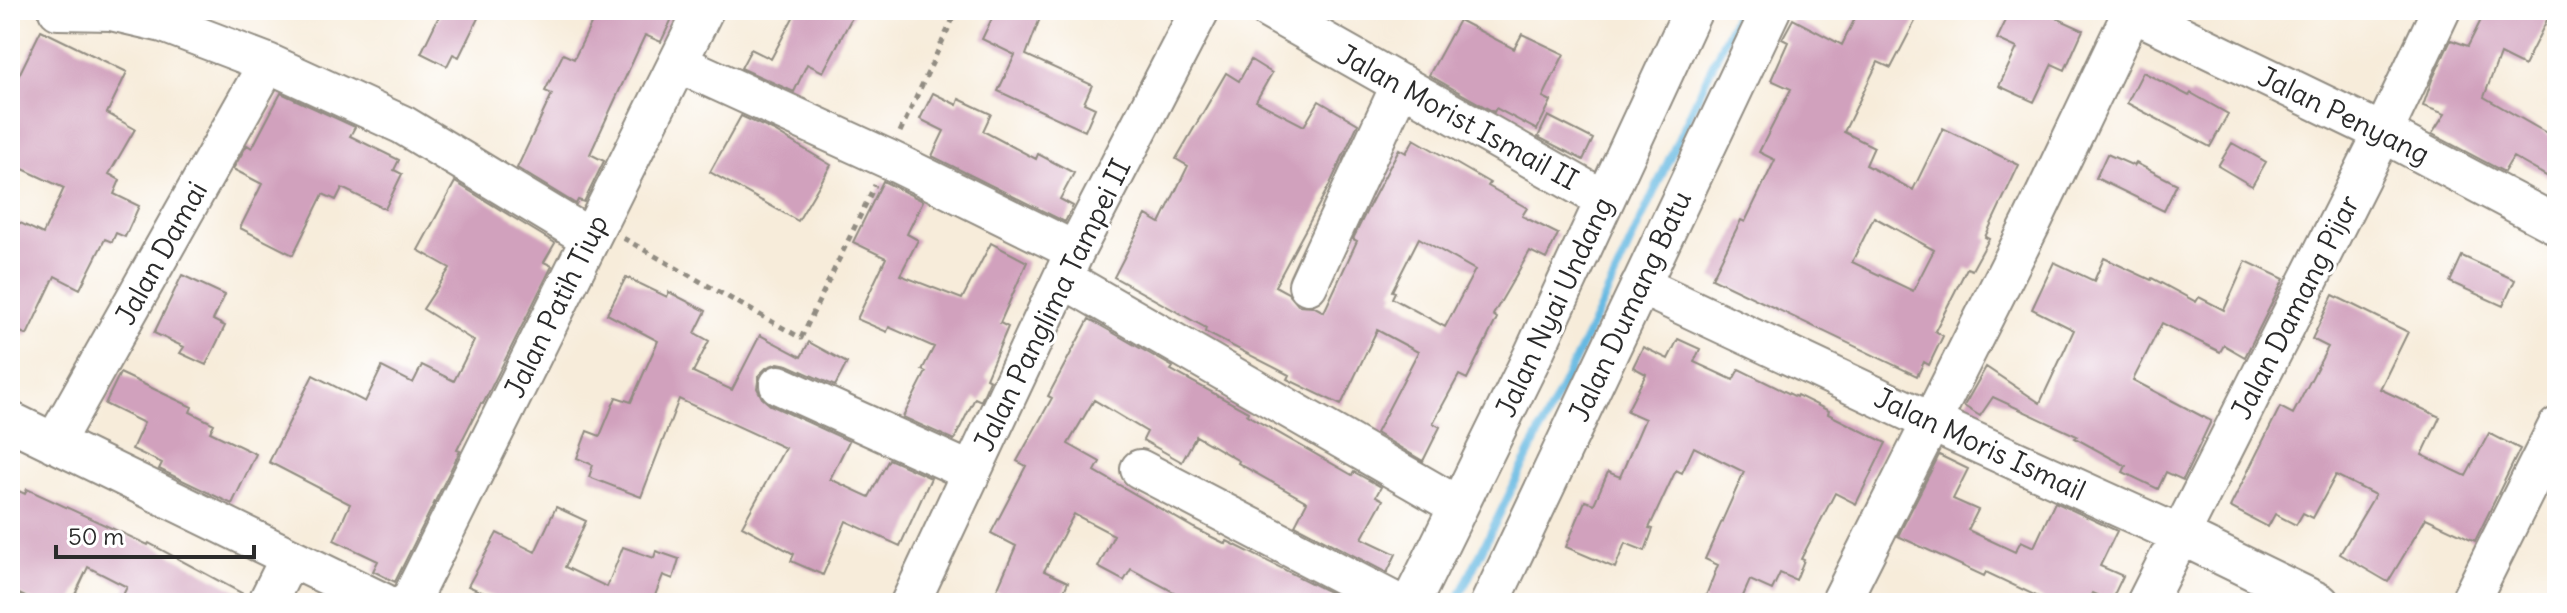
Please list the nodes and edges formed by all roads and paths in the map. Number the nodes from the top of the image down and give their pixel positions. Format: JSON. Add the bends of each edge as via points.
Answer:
{"nodes":[{"id":1,"x":58,"y":10,"type":"edge"},
{"id":2,"x":704,"y":10,"type":"edge"},
{"id":3,"x":957,"y":10,"type":"edge"},
{"id":4,"x":1200,"y":10,"type":"edge"},
{"id":5,"x":1269,"y":10,"type":"edge"},
{"id":6,"x":1693,"y":10,"type":"edge"},
{"id":7,"x":1771,"y":10,"type":"edge"},
{"id":8,"x":2441,"y":10,"type":"edge"},
{"id":9,"x":2131,"y":11,"type":"edge"},
{"id":10,"x":268,"y":63,"type":"junction"},
{"id":11,"x":678,"y":63,"type":"junction"},
{"id":12,"x":1401,"y":84,"type":"junction"},
{"id":13,"x":2383,"y":133,"type":"junction"},
{"id":14,"x":888,"y":159,"type":"junction"},
{"id":15,"x":1605,"y":200,"type":"junction"},
{"id":16,"x":2557,"y":225,"type":"edge"},
{"id":17,"x":594,"y":231,"type":"junction"},
{"id":18,"x":1069,"y":265,"type":"junction"},
{"id":19,"x":1308,"y":285,"type":"dead end"},
{"id":20,"x":1640,"y":285,"type":"junction"},
{"id":21,"x":779,"y":385,"type":"dead end"},
{"id":22,"x":10,"y":421,"type":"edge"},
{"id":23,"x":1931,"y":422,"type":"junction"},
{"id":24,"x":2557,"y":427,"type":"edge"},
{"id":25,"x":54,"y":443,"type":"junction"},
{"id":26,"x":2548,"y":468,"type":"edge"},
{"id":27,"x":1140,"y":469,"type":"dead end"},
{"id":28,"x":971,"y":472,"type":"junction"},
{"id":29,"x":1458,"y":506,"type":"junction"},
{"id":30,"x":2180,"y":535,"type":"junction"},
{"id":31,"x":290,"y":557,"type":"junction"},
{"id":32,"x":267,"y":603,"type":"edge"},
{"id":33,"x":384,"y":603,"type":"edge"},
{"id":34,"x":409,"y":603,"type":"edge"},
{"id":35,"x":910,"y":603,"type":"edge"},
{"id":36,"x":1397,"y":603,"type":"edge"},
{"id":37,"x":1411,"y":603,"type":"edge"},
{"id":38,"x":1490,"y":603,"type":"edge"},
{"id":39,"x":1840,"y":603,"type":"edge"},
{"id":40,"x":2146,"y":603,"type":"edge"},
{"id":41,"x":2320,"y":603,"type":"edge"},
{"id":42,"x":2469,"y":603,"type":"edge"}],
"edges":[{"from":1,"to":10,"type":"street","via":[[111,11],[163,23]]},
{"from":2,"to":11,"type":"street","name":"Jalan Patih Tiup"},
{"from":3,"to":14,"type":"path"},
{"from":4,"to":18,"type":"street","name":"Jalan Panglima Tampei II"},
{"from":5,"to":12,"type":"street","name":"Jalan Morist Ismail II"},
{"from":6,"to":15,"type":"street","name":"Jalan Nyai Undang"},
{"from":7,"to":20,"type":"street","name":"Jalan Dumang Batu"},
{"from":8,"to":13,"type":"street","name":"Jalan Damang Pijar"},
{"from":9,"to":13,"type":"street","name":"Jalan Penyang"},
{"from":9,"to":23,"type":"street"},
{"from":10,"to":17,"type":"street","via":[[403,125]]},
{"from":10,"to":25,"type":"street","name":"Jalan Damai"},
{"from":11,"to":14,"type":"street"},
{"from":11,"to":17,"type":"street","name":"Jalan Patih Tiup"},
{"from":12,"to":15,"type":"street","name":"Jalan Morist Ismail II"},
{"from":12,"to":19,"type":"street"},
{"from":13,"to":16,"type":"street","name":"Jalan Penyang"},
{"from":13,"to":30,"type":"street","name":"Jalan Damang Pijar"},
{"from":14,"to":17,"type":"path","via":[[801,338]]},
{"from":14,"to":18,"type":"street"},
{"from":15,"to":29,"type":"street","name":"Jalan Nyai Undang"},
{"from":17,"to":34,"type":"street","name":"Jalan Patih Tiup"},
{"from":18,"to":28,"type":"street","name":"Jalan Panglima Tampei II"},
{"from":18,"to":29,"type":"street"},
{"from":20,"to":23,"type":"street","name":"Jalan Moris Ismail"},
{"from":20,"to":38,"type":"street","name":"Jalan Dumang Batu"},
{"from":21,"to":28,"type":"street"},
{"from":22,"to":25,"type":"street"},
{"from":23,"to":30,"type":"street","name":"Jalan Moris Ismail"},
{"from":23,"to":39,"type":"street"},
{"from":24,"to":26,"type":"street"},
{"from":25,"to":31,"type":"street"},
{"from":26,"to":42,"type":"street"},
{"from":27,"to":36,"type":"street"},
{"from":28,"to":35,"type":"street","name":"Jalan Panglima Tampei II"},
{"from":29,"to":37,"type":"street","name":"Jalan Nyai Undang"},
{"from":30,"to":40,"type":"street","name":"Jalan Damang Pijar"},
{"from":30,"to":41,"type":"street","name":"Jalan Moris Ismail"},
{"from":31,"to":32,"type":"street"},
{"from":31,"to":33,"type":"street"}]}
